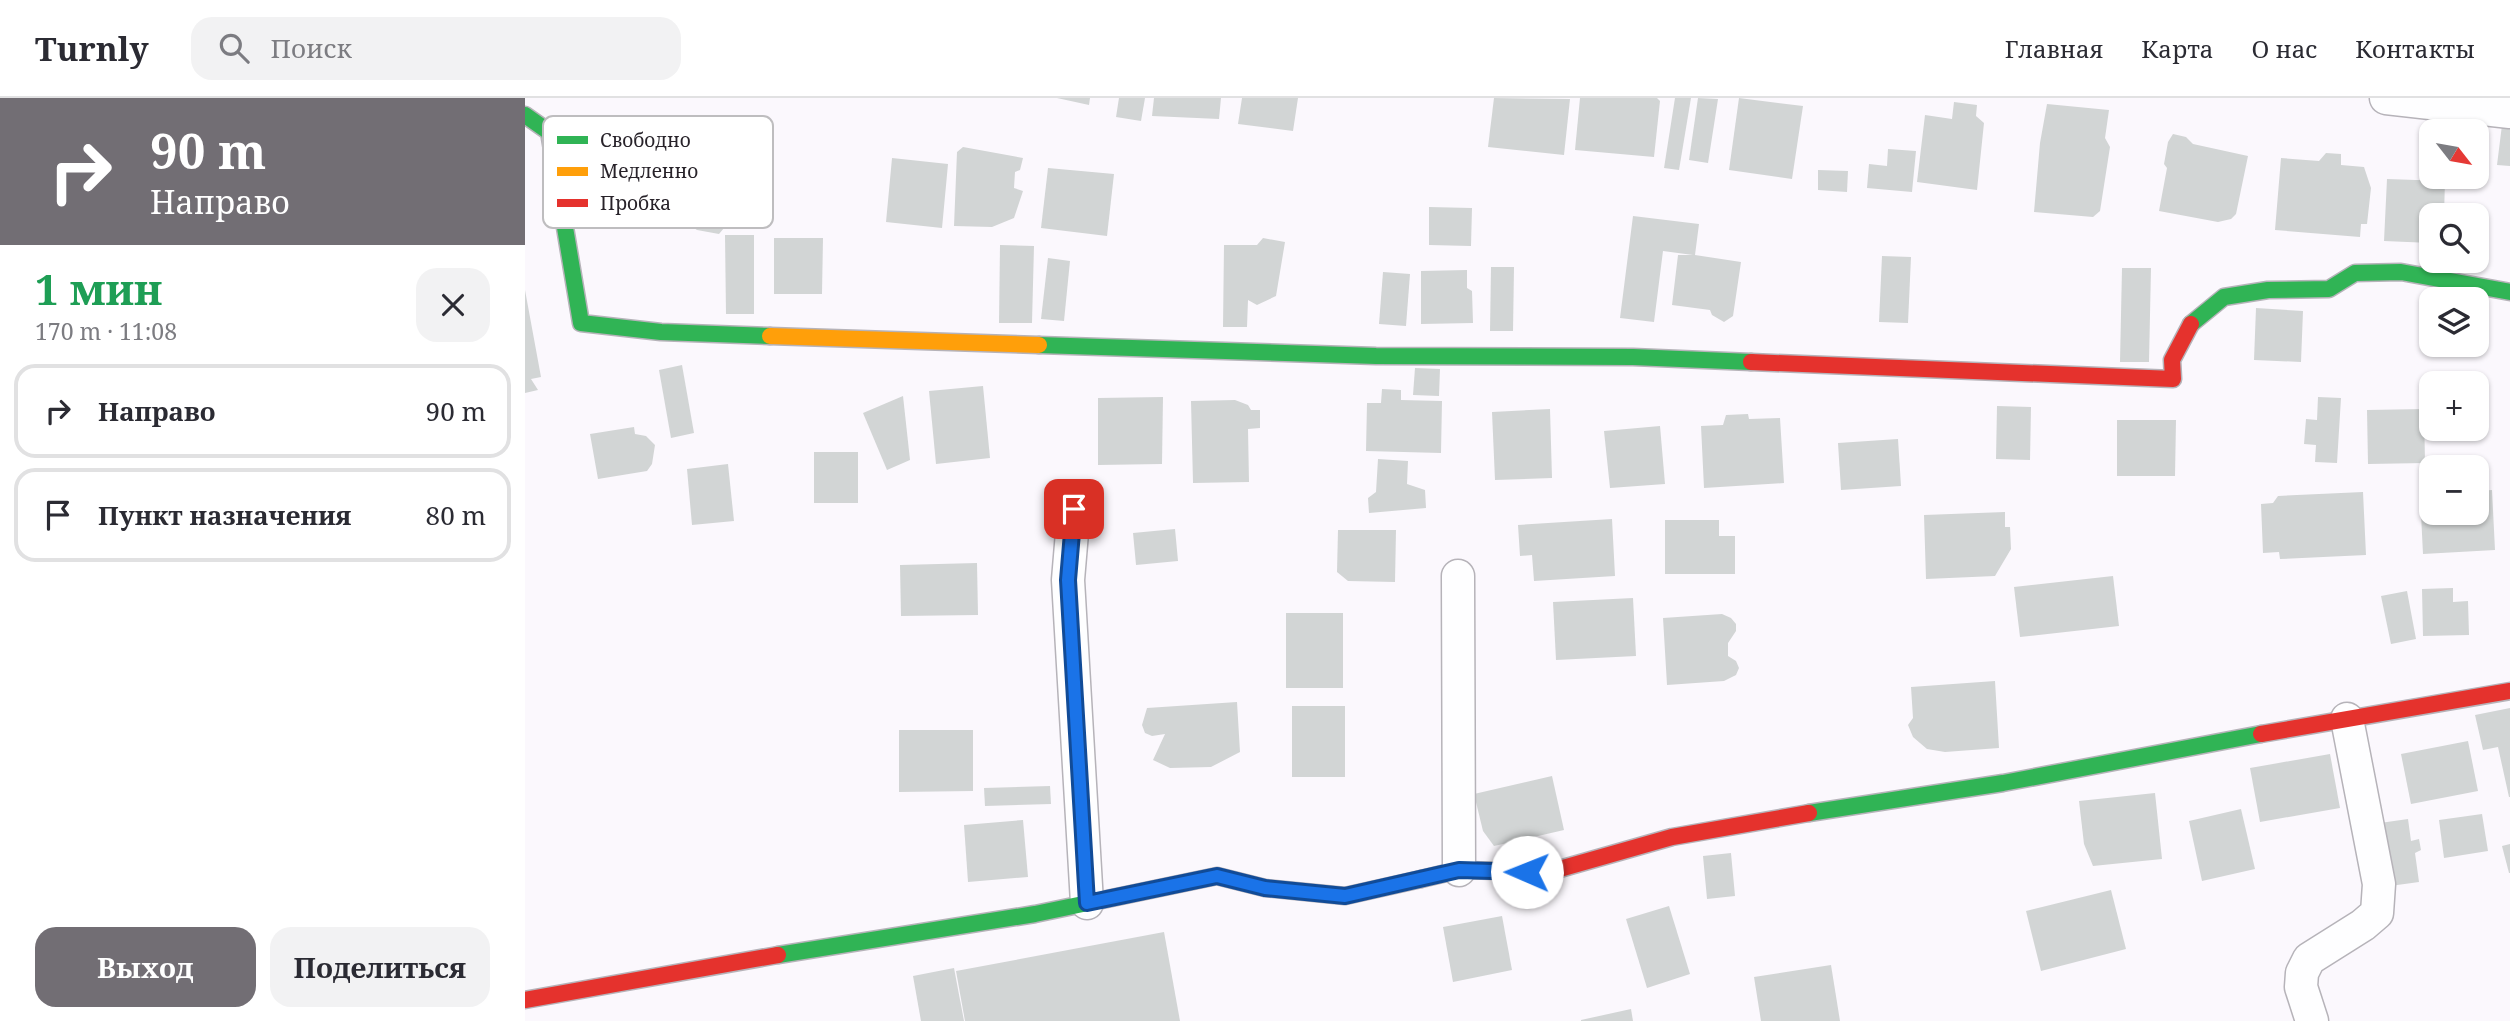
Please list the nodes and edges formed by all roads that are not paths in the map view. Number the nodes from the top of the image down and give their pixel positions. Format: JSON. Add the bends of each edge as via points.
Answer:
{"nodes":[{"id":1,"x":2386,"y":98,"type":"edge"},
{"id":2,"x":2510,"y":112,"type":"edge"},
{"id":3,"x":525,"y":115,"type":"edge"},
{"id":4,"x":543,"y":128,"type":"edge"},
{"id":5,"x":565,"y":228,"type":"edge"},
{"id":6,"x":2510,"y":292,"type":"edge"},
{"id":7,"x":1074,"y":509,"type":"dead end"},
{"id":8,"x":1458,"y":576,"type":"dead end"},
{"id":9,"x":2510,"y":691,"type":"edge"},
{"id":10,"x":2347,"y":719,"type":"junction"},
{"id":11,"x":1459,"y":870,"type":"junction"},
{"id":12,"x":1087,"y":903,"type":"junction"},
{"id":13,"x":525,"y":1000,"type":"edge"},
{"id":14,"x":2312,"y":1021,"type":"edge"}],
"edges":[{"from":1,"to":2,"type":"street"},
{"from":3,"to":4,"type":"street"},
{"from":5,"to":6,"type":"street","via":[[581,323],[661,332],[1375,356],[1633,357],[2173,379],[2172,360],[2189,326],[2224,297],[2268,290],[2329,289],[2355,272],[2401,272]]},
{"from":7,"to":12,"type":"street","via":[[1068,580]]},
{"from":8,"to":11,"type":"street"},
{"from":9,"to":10,"type":"street"},
{"from":10,"to":11,"type":"street","via":[[2003,783],[1672,837],[1549,872]]},
{"from":10,"to":14,"type":"street","via":[[2379,884],[2377,913],[2309,959],[2301,987]]},
{"from":11,"to":12,"type":"street","via":[[1345,896],[1265,888],[1217,876]]},
{"from":12,"to":13,"type":"street"}]}
